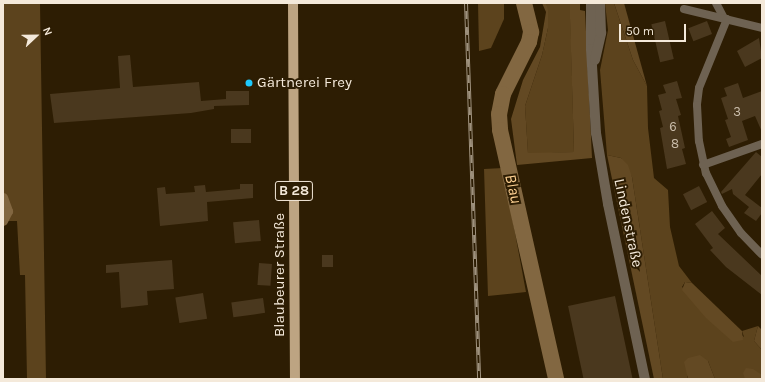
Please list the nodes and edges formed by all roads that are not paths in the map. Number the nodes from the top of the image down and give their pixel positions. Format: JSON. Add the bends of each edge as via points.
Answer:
{"nodes":[{"id":1,"x":293,"y":3,"type":"edge"},
{"id":2,"x":592,"y":3,"type":"edge"},
{"id":3,"x":600,"y":3,"type":"edge"},
{"id":4,"x":716,"y":3,"type":"edge"},
{"id":5,"x":684,"y":9,"type":"dead end"},
{"id":6,"x":726,"y":19,"type":"junction"},
{"id":7,"x":762,"y":28,"type":"edge"},
{"id":8,"x":593,"y":72,"type":"junction"},
{"id":9,"x":762,"y":144,"type":"edge"},
{"id":10,"x":704,"y":165,"type":"junction"},
{"id":11,"x":762,"y":255,"type":"edge"},
{"id":12,"x":295,"y":379,"type":"edge"},
{"id":13,"x":645,"y":379,"type":"edge"}],
"edges":[{"from":1,"to":12,"type":"main road","name":"Blaubeurer Straße","number":"B 28"},
{"from":2,"to":8,"type":"street","name":"Lindenstraße"},
{"from":3,"to":8,"type":"street","name":"Lindenstraße","via":[[601,33]]},
{"from":4,"to":6,"type":"street"},
{"from":5,"to":6,"type":"street"},
{"from":6,"to":7,"type":"street"},
{"from":6,"to":10,"type":"street","via":[[699,88],[697,123]]},
{"from":8,"to":13,"type":"street","name":"Lindenstraße","via":[[601,165]]},
{"from":9,"to":10,"type":"street"},
{"from":10,"to":11,"type":"street","via":[[713,190],[728,216]]}]}
